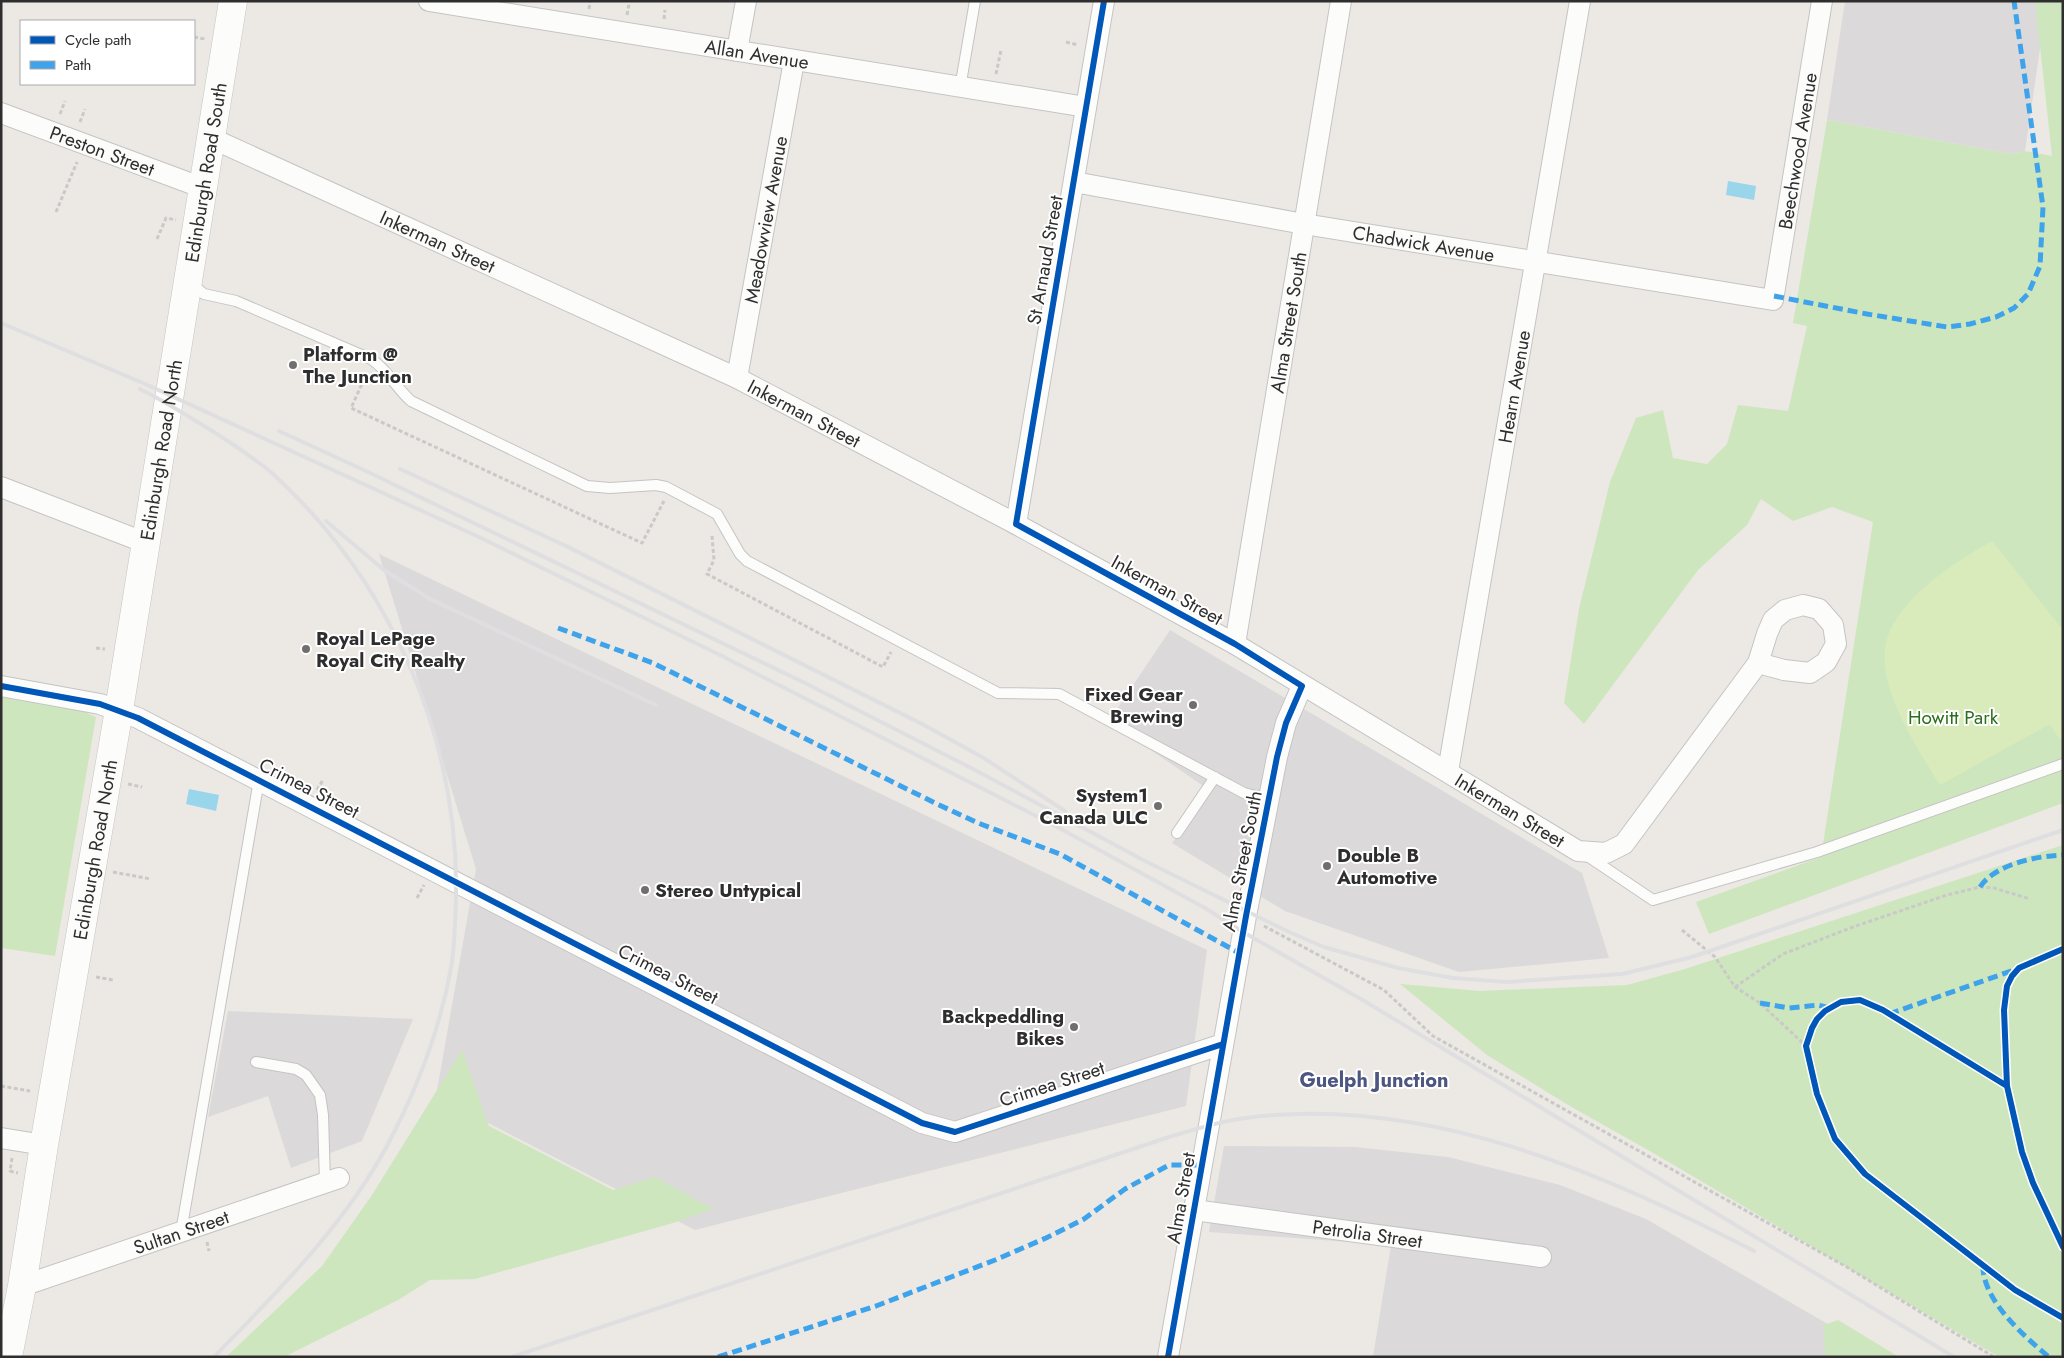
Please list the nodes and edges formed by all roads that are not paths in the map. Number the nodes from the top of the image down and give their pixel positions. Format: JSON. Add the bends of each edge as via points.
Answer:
{"nodes":[{"id":1,"x":233,"y":1,"type":"edge"},
{"id":2,"x":429,"y":1,"type":"edge"},
{"id":3,"x":746,"y":1,"type":"edge"},
{"id":4,"x":975,"y":1,"type":"edge"},
{"id":5,"x":1104,"y":1,"type":"edge"},
{"id":6,"x":1342,"y":1,"type":"edge"},
{"id":7,"x":1580,"y":1,"type":"edge"},
{"id":8,"x":1822,"y":1,"type":"edge"},
{"id":9,"x":737,"y":51,"type":"junction"},
{"id":10,"x":794,"y":61,"type":"junction"},
{"id":11,"x":960,"y":88,"type":"junction"},
{"id":12,"x":1086,"y":108,"type":"junction"},
{"id":13,"x":1,"y":112,"type":"edge"},
{"id":14,"x":211,"y":138,"type":"junction"},
{"id":15,"x":1074,"y":182,"type":"junction"},
{"id":16,"x":203,"y":188,"type":"junction"},
{"id":17,"x":1304,"y":224,"type":"junction"},
{"id":18,"x":1534,"y":262,"type":"junction"},
{"id":19,"x":188,"y":280,"type":"junction"},
{"id":20,"x":1773,"y":300,"type":"joint"},
{"id":21,"x":177,"y":342,"type":"joint"},
{"id":22,"x":737,"y":378,"type":"junction"},
{"id":23,"x":1,"y":487,"type":"edge"},
{"id":24,"x":1016,"y":524,"type":"junction"},
{"id":25,"x":146,"y":543,"type":"junction"},
{"id":26,"x":1235,"y":644,"type":"junction"},
{"id":27,"x":1758,"y":663,"type":"dead end"},
{"id":28,"x":1,"y":686,"type":"edge"},
{"id":29,"x":1302,"y":686,"type":"junction"},
{"id":30,"x":119,"y":710,"type":"junction"},
{"id":31,"x":2063,"y":764,"type":"edge"},
{"id":32,"x":1448,"y":771,"type":"junction"},
{"id":33,"x":1215,"y":777,"type":"junction"},
{"id":34,"x":259,"y":780,"type":"junction"},
{"id":35,"x":1268,"y":799,"type":"junction"},
{"id":36,"x":1177,"y":833,"type":"dead end"},
{"id":37,"x":1578,"y":851,"type":"junction"},
{"id":38,"x":1223,"y":1044,"type":"junction"},
{"id":39,"x":256,"y":1062,"type":"dead end"},
{"id":40,"x":1,"y":1138,"type":"edge"},
{"id":41,"x":44,"y":1144,"type":"junction"},
{"id":42,"x":332,"y":1181,"type":"joint"},
{"id":43,"x":1194,"y":1210,"type":"junction"},
{"id":44,"x":181,"y":1232,"type":"junction"},
{"id":45,"x":1540,"y":1257,"type":"dead end"},
{"id":46,"x":22,"y":1286,"type":"junction"},
{"id":47,"x":8,"y":1357,"type":"edge"},
{"id":48,"x":1168,"y":1357,"type":"edge"}],
"edges":[{"from":1,"to":14,"type":"main road","name":"Edinburgh Road South"},
{"from":2,"to":9,"type":"street","name":"Allan Avenue"},
{"from":3,"to":9,"type":"street"},
{"from":4,"to":11,"type":"lane"},
{"from":5,"to":12,"type":"street","name":"St Arnaud Street"},
{"from":6,"to":17,"type":"street","name":"Alma Street South"},
{"from":7,"to":18,"type":"street","name":"Hearn Avenue"},
{"from":8,"to":20,"type":"street","name":"Beechwood Avenue"},
{"from":9,"to":10,"type":"street","name":"Allan Avenue"},
{"from":10,"to":11,"type":"street","name":"Allan Avenue"},
{"from":10,"to":22,"type":"street","name":"Meadowview Avenue"},
{"from":11,"to":12,"type":"street","name":"Allan Avenue"},
{"from":12,"to":15,"type":"street","name":"St Arnaud Street"},
{"from":13,"to":16,"type":"street","name":"Preston Street"},
{"from":14,"to":16,"type":"main road","name":"Edinburgh Road South"},
{"from":14,"to":22,"type":"street","name":"Inkerman Street"},
{"from":15,"to":17,"type":"street","name":"Chadwick Avenue"},
{"from":15,"to":24,"type":"street","name":"St Arnaud Street"},
{"from":16,"to":19,"type":"main road","name":"Edinburgh Road South"},
{"from":17,"to":18,"type":"street","name":"Chadwick Avenue"},
{"from":17,"to":26,"type":"street","name":"Alma Street South"},
{"from":18,"to":20,"type":"street","name":"Chadwick Avenue"},
{"from":18,"to":32,"type":"street","name":"Hearn Avenue"},
{"from":19,"to":21,"type":"main road","name":"Edinburgh Road South"},
{"from":19,"to":33,"type":"lane","via":[[204,294],[236,301],[371,358],[385,369],[411,401],[587,486],[610,488],[656,484],[674,491],[717,514],[747,561],[998,693],[1059,694]]},
{"from":21,"to":25,"type":"main road","name":"Edinburgh Road North"},
{"from":22,"to":24,"type":"street","name":"Inkerman Street"},
{"from":23,"to":25,"type":"street"},
{"from":24,"to":26,"type":"street","name":"Inkerman Street"},
{"from":25,"to":30,"type":"main road","name":"Edinburgh Road North"},
{"from":26,"to":29,"type":"street","name":"Inkerman Street"},
{"from":27,"to":37,"type":"street","name":"Inkerman Street","via":[[1624,844],[1606,853]]},
{"from":28,"to":30,"type":"street","name":"Crimea Street"},
{"from":29,"to":32,"type":"street","name":"Inkerman Street"},
{"from":29,"to":35,"type":"street","name":"Alma Street South","via":[[1286,723]]},
{"from":30,"to":34,"type":"street","name":"Crimea Street"},
{"from":30,"to":41,"type":"main road","name":"Edinburgh Road North"},
{"from":31,"to":37,"type":"lane","via":[[1817,852],[1653,900]]},
{"from":32,"to":37,"type":"street","name":"Inkerman Street"},
{"from":33,"to":35,"type":"lane","via":[[1244,793]]},
{"from":33,"to":36,"type":"lane"},
{"from":34,"to":38,"type":"street","name":"Crimea Street","via":[[922,1123],[955,1132]]},
{"from":34,"to":44,"type":"lane"},
{"from":35,"to":38,"type":"street","name":"Alma Street South"},
{"from":38,"to":43,"type":"street","name":"Alma Street"},
{"from":39,"to":42,"type":"lane","via":[[296,1068],[306,1075],[320,1095]]},
{"from":40,"to":41,"type":"street"},
{"from":41,"to":46,"type":"main road","name":"Edinburgh Road North"},
{"from":42,"to":44,"type":"street","name":"Sultan Street"},
{"from":43,"to":45,"type":"street","name":"Petrolia Street"},
{"from":43,"to":48,"type":"street","name":"Alma Street"},
{"from":44,"to":46,"type":"street","name":"Sultan Street"},
{"from":46,"to":47,"type":"main road","name":"Edinburgh Road North"}]}
